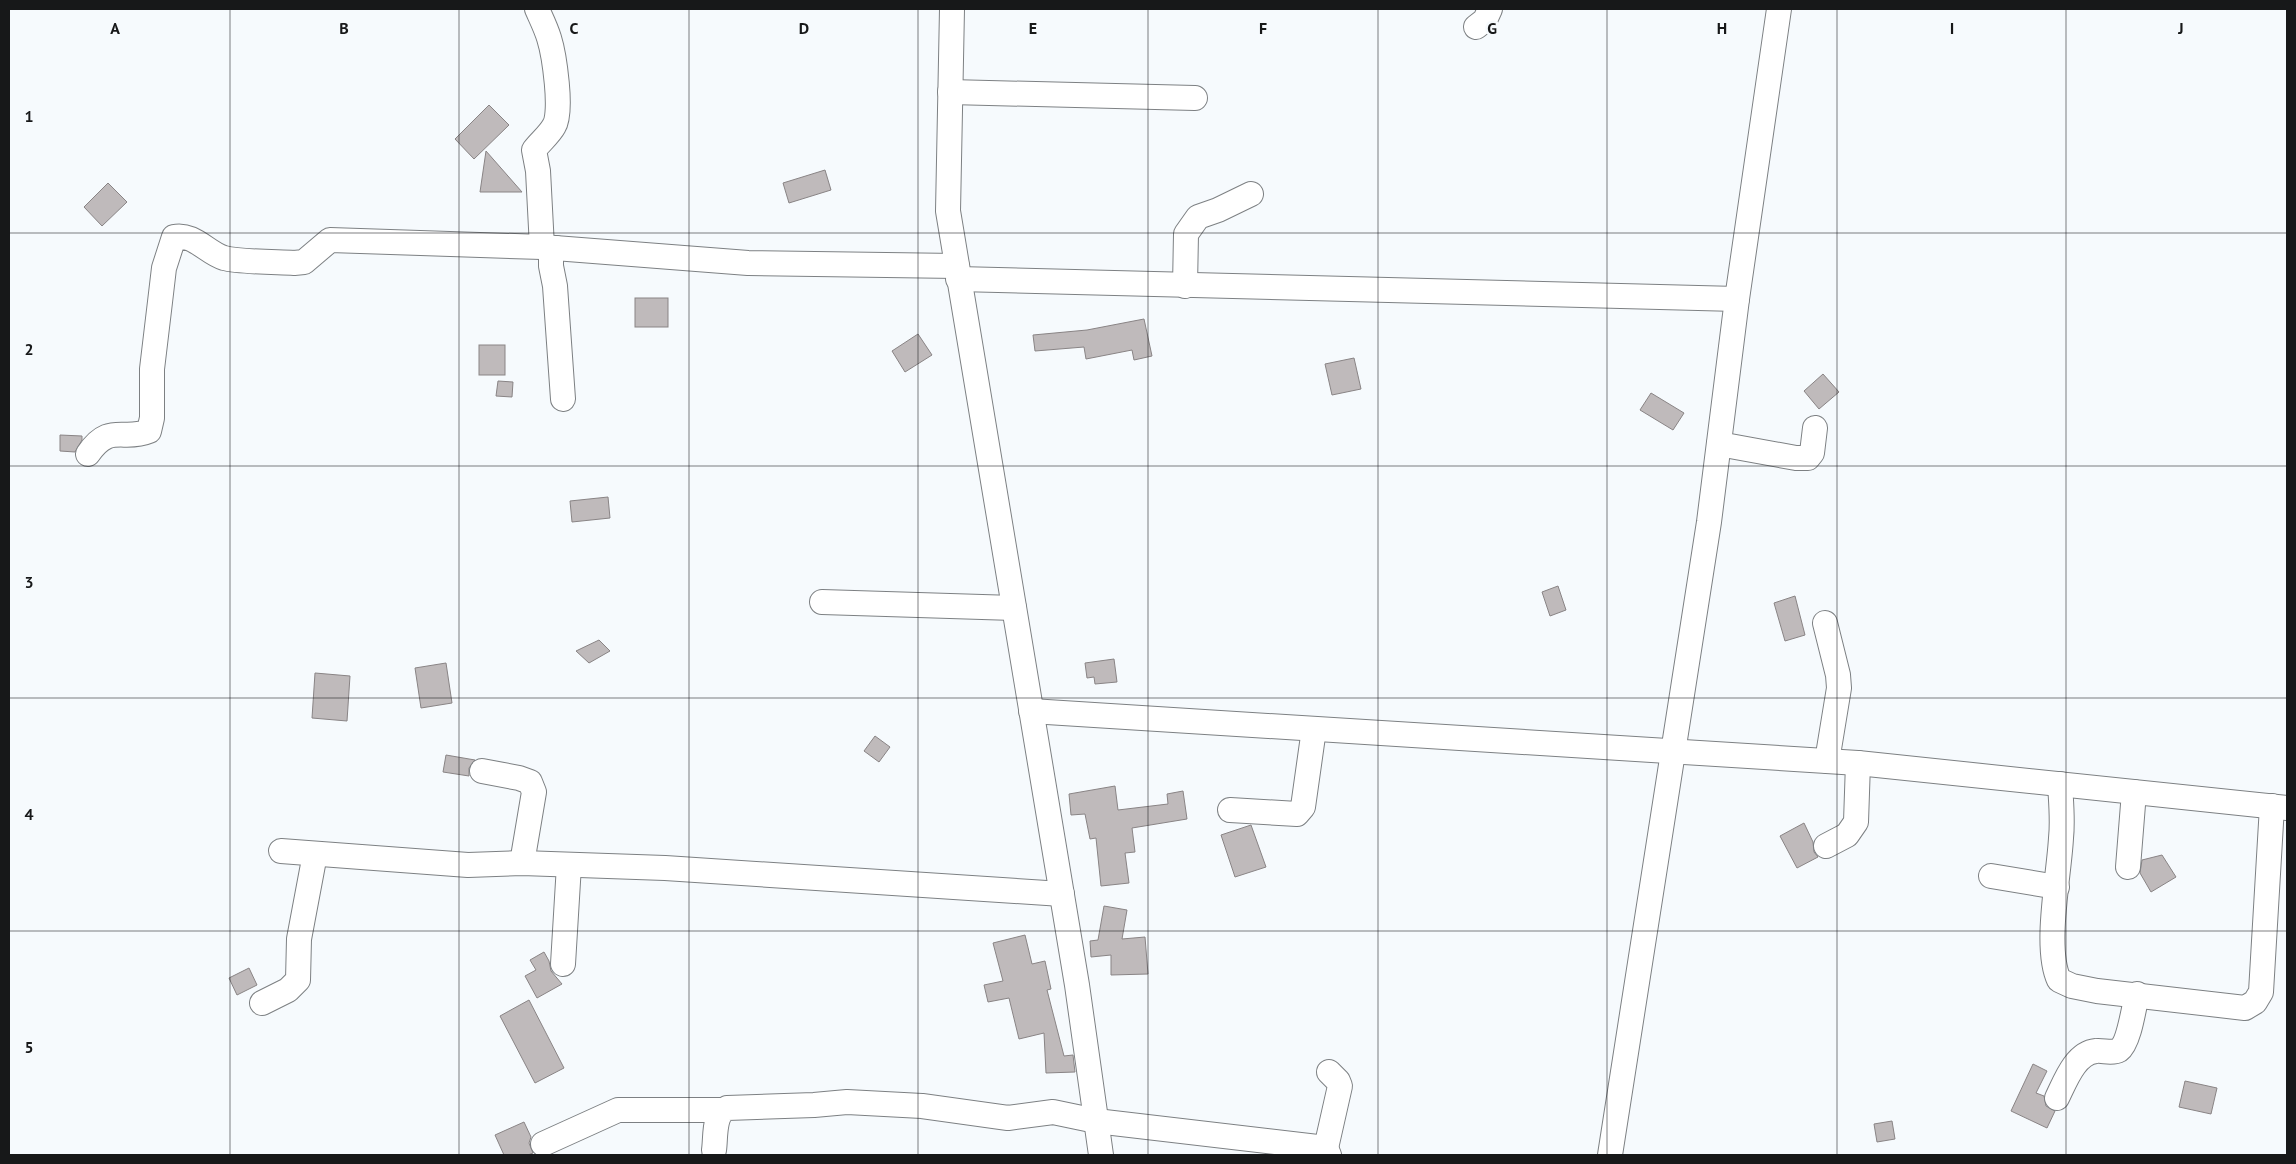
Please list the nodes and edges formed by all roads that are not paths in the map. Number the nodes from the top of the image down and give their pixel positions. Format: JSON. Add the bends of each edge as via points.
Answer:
{"nodes":[{"id":1,"x":537,"y":9,"type":"edge"},
{"id":2,"x":952,"y":9,"type":"edge"},
{"id":3,"x":1778,"y":9,"type":"edge"},
{"id":4,"x":950,"y":92,"type":"junction"},
{"id":5,"x":1194,"y":98,"type":"dead end"},
{"id":6,"x":1251,"y":194,"type":"dead end"},
{"id":7,"x":548,"y":247,"type":"junction"},
{"id":8,"x":958,"y":273,"type":"junction"},
{"id":9,"x":1185,"y":286,"type":"junction"},
{"id":10,"x":1737,"y":299,"type":"junction"},
{"id":11,"x":563,"y":399,"type":"dead end"},
{"id":12,"x":1815,"y":428,"type":"dead end"},
{"id":13,"x":1719,"y":444,"type":"junction"},
{"id":14,"x":88,"y":454,"type":"dead end"},
{"id":15,"x":822,"y":602,"type":"dead end"},
{"id":16,"x":1014,"y":608,"type":"junction"},
{"id":17,"x":1825,"y":623,"type":"dead end"},
{"id":18,"x":1031,"y":711,"type":"junction"},
{"id":19,"x":1314,"y":729,"type":"junction"},
{"id":20,"x":1672,"y":751,"type":"junction"},
{"id":21,"x":1826,"y":761,"type":"junction"},
{"id":22,"x":1858,"y":763,"type":"junction"},
{"id":23,"x":482,"y":771,"type":"dead end"},
{"id":24,"x":2060,"y":784,"type":"junction"},
{"id":25,"x":2134,"y":792,"type":"junction"},
{"id":26,"x":2280,"y":807,"type":"edge"},
{"id":27,"x":1230,"y":810,"type":"dead end"},
{"id":28,"x":1826,"y":846,"type":"dead end"},
{"id":29,"x":281,"y":851,"type":"dead end"},
{"id":30,"x":315,"y":854,"type":"junction"},
{"id":31,"x":522,"y":864,"type":"junction"},
{"id":32,"x":569,"y":865,"type":"junction"},
{"id":33,"x":2128,"y":867,"type":"dead end"},
{"id":34,"x":1991,"y":876,"type":"dead end"},
{"id":35,"x":2057,"y":887,"type":"junction"},
{"id":36,"x":1062,"y":894,"type":"junction"},
{"id":37,"x":563,"y":964,"type":"dead end"},
{"id":38,"x":2137,"y":994,"type":"junction"},
{"id":39,"x":262,"y":1003,"type":"dead end"},
{"id":40,"x":1329,"y":1072,"type":"dead end"},
{"id":41,"x":2057,"y":1098,"type":"dead end"},
{"id":42,"x":722,"y":1110,"type":"junction"},
{"id":43,"x":1096,"y":1121,"type":"junction"},
{"id":44,"x":542,"y":1144,"type":"dead end"},
{"id":45,"x":714,"y":1150,"type":"dead end"},
{"id":46,"x":1328,"y":1151,"type":"edge"},
{"id":47,"x":1101,"y":1155,"type":"edge"},
{"id":48,"x":1610,"y":1155,"type":"edge"}],
"edges":[{"from":1,"to":7,"type":"street","via":[[549,38],[557,79],[558,115],[555,126],[534,150]]},
{"from":2,"to":4,"type":"street"},
{"from":3,"to":10,"type":"street"},
{"from":4,"to":5,"type":"street"},
{"from":4,"to":8,"type":"street","via":[[948,211]]},
{"from":6,"to":9,"type":"street","via":[[1198,216],[1186,234]]},
{"from":7,"to":8,"type":"street","via":[[748,264]]},
{"from":7,"to":11,"type":"street","via":[[555,286]]},
{"from":7,"to":14,"type":"street","via":[[330,240],[304,262],[294,263],[223,258],[193,240],[174,237],[164,268],[152,368],[149,431],[138,435],[110,434],[95,444]]},
{"from":8,"to":9,"type":"street"},
{"from":8,"to":16,"type":"street"},
{"from":9,"to":10,"type":"street"},
{"from":10,"to":13,"type":"street"},
{"from":12,"to":13,"type":"street","via":[[1812,453],[1808,458]]},
{"from":13,"to":20,"type":"street"},
{"from":15,"to":16,"type":"street"},
{"from":16,"to":18,"type":"street"},
{"from":17,"to":21,"type":"street","via":[[1839,688]]},
{"from":18,"to":19,"type":"street"},
{"from":18,"to":36,"type":"street"},
{"from":19,"to":20,"type":"street"},
{"from":19,"to":27,"type":"street","via":[[1303,807],[1298,814]]},
{"from":20,"to":21,"type":"street"},
{"from":20,"to":48,"type":"street"},
{"from":21,"to":22,"type":"street"},
{"from":22,"to":24,"type":"street"},
{"from":22,"to":28,"type":"street","via":[[1856,822],[1847,835]]},
{"from":23,"to":31,"type":"street","via":[[530,782],[534,792]]},
{"from":24,"to":25,"type":"street"},
{"from":24,"to":35,"type":"street","via":[[2062,836]]},
{"from":25,"to":26,"type":"street"},
{"from":25,"to":33,"type":"street"},
{"from":26,"to":38,"type":"street","via":[[2260,992],[2255,1002],[2246,1008]]},
{"from":29,"to":30,"type":"street"},
{"from":30,"to":31,"type":"street","via":[[468,865]]},
{"from":30,"to":39,"type":"street","via":[[299,939],[298,980],[288,990]]},
{"from":31,"to":32,"type":"street"},
{"from":32,"to":36,"type":"street","via":[[665,868]]},
{"from":32,"to":37,"type":"street"},
{"from":34,"to":35,"type":"street"},
{"from":35,"to":38,"type":"street","via":[[2052,938],[2053,968],[2059,980],[2080,988]]},
{"from":36,"to":43,"type":"street"},
{"from":38,"to":41,"type":"street","via":[[2126,1042],[2120,1049],[2095,1051],[2080,1058]]},
{"from":40,"to":46,"type":"street","via":[[1340,1086]]},
{"from":42,"to":43,"type":"street","via":[[733,1106],[847,1102],[922,1106],[1008,1118],[1053,1112]]},
{"from":42,"to":44,"type":"street","via":[[618,1110]]},
{"from":42,"to":45,"type":"street","via":[[718,1117]]},
{"from":43,"to":46,"type":"street"},
{"from":43,"to":47,"type":"street"}]}
